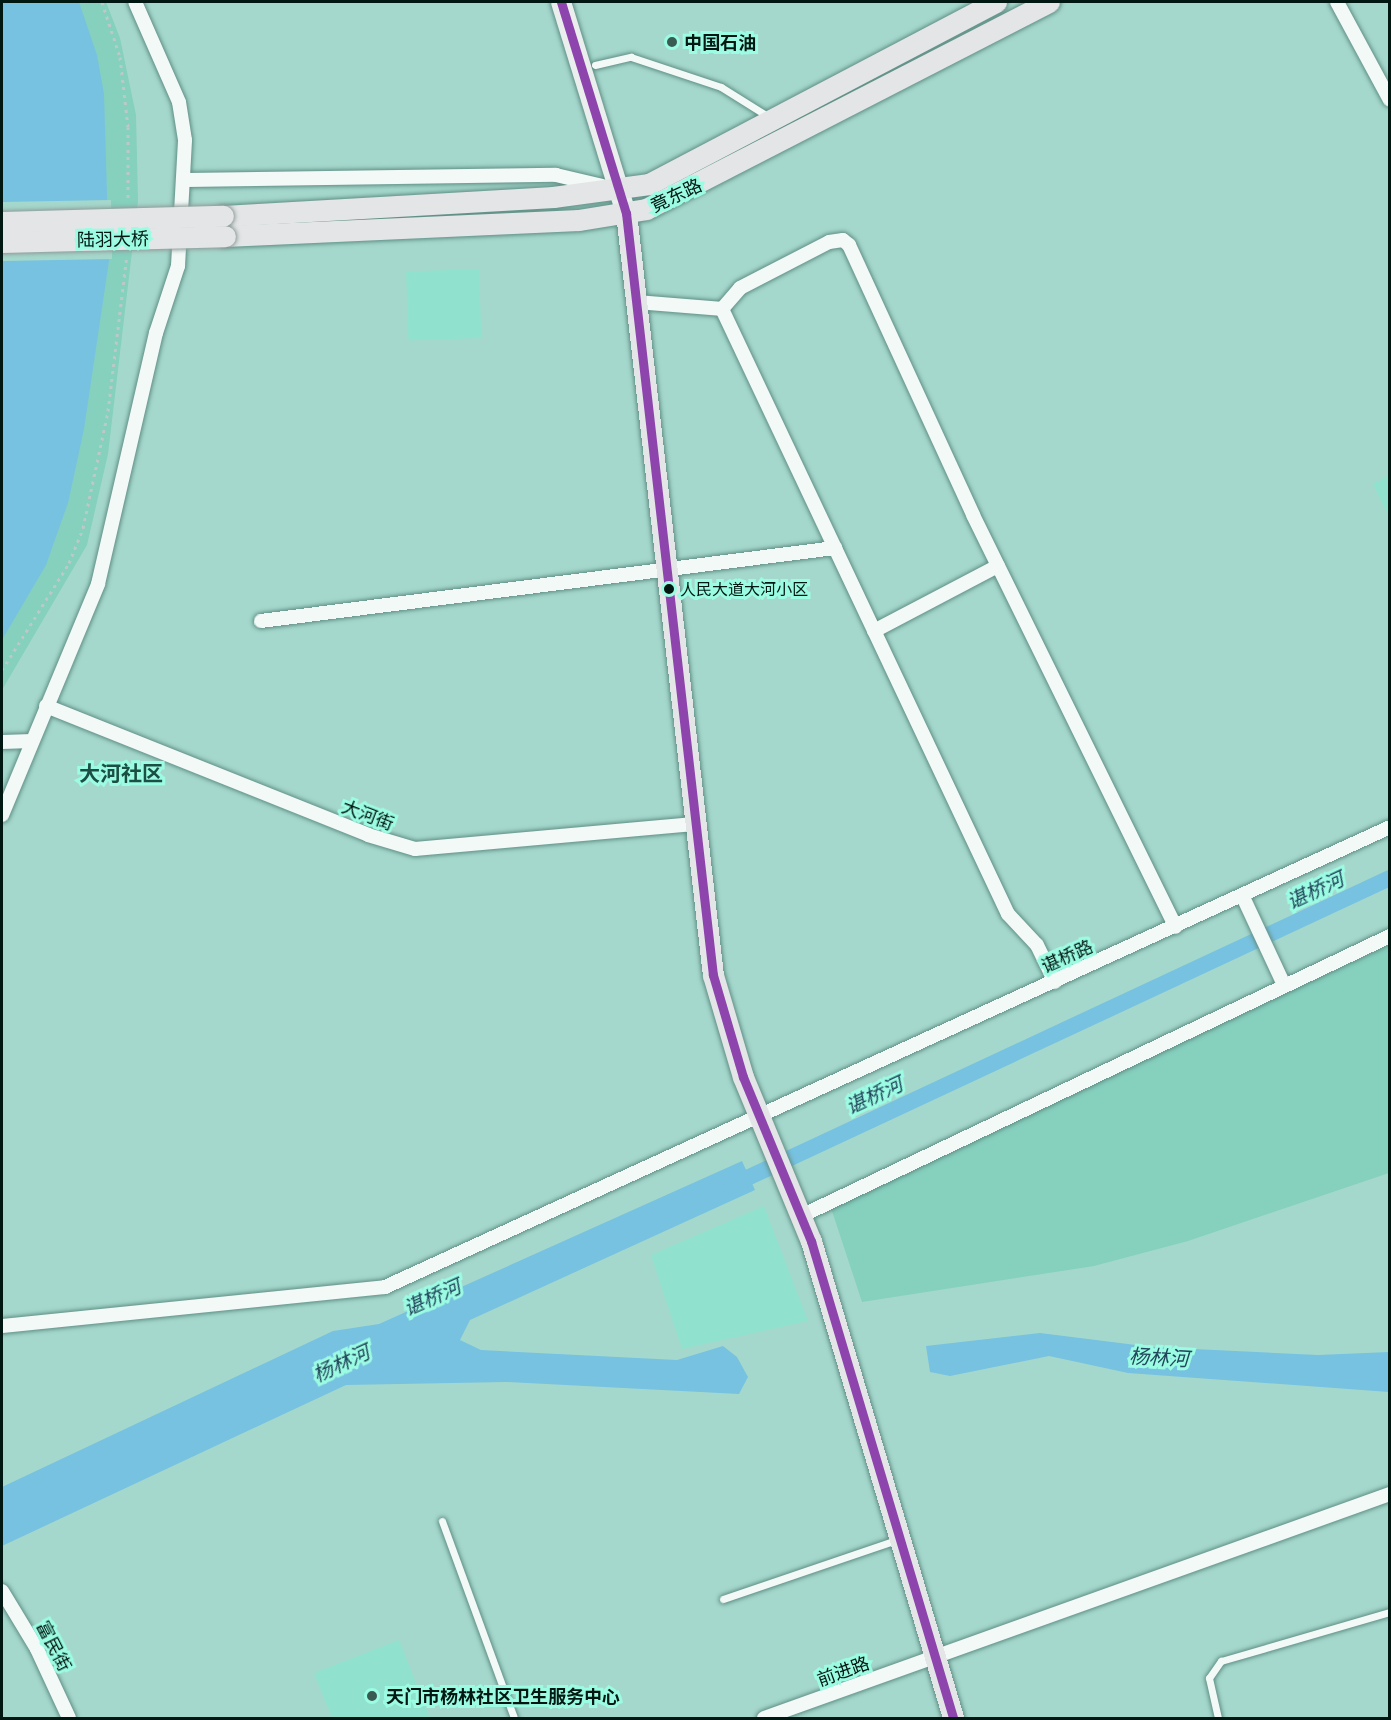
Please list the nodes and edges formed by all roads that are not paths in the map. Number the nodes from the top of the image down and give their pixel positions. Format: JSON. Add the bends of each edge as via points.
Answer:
{"nodes":[{"id":1,"x":135,"y":2,"type":"edge"},
{"id":2,"x":561,"y":2,"type":"edge"},
{"id":3,"x":574,"y":2,"type":"edge"},
{"id":4,"x":996,"y":2,"type":"edge"},
{"id":5,"x":1049,"y":2,"type":"edge"},
{"id":6,"x":1337,"y":2,"type":"edge"},
{"id":7,"x":595,"y":65,"type":"junction"},
{"id":8,"x":1389,"y":100,"type":"edge"},
{"id":9,"x":773,"y":120,"type":"junction"},
{"id":10,"x":186,"y":180,"type":"junction"},
{"id":11,"x":625,"y":189,"type":"junction"},
{"id":12,"x":626,"y":213,"type":"junction"},
{"id":13,"x":2,"y":222,"type":"edge"},
{"id":14,"x":224,"y":226,"type":"junction"},
{"id":15,"x":2,"y":242,"type":"edge"},
{"id":16,"x":637,"y":302,"type":"junction"},
{"id":17,"x":722,"y":309,"type":"junction"},
{"id":18,"x":835,"y":548,"type":"junction"},
{"id":19,"x":998,"y":566,"type":"junction"},
{"id":20,"x":668,"y":571,"type":"junction"},
{"id":21,"x":261,"y":621,"type":"dead end"},
{"id":22,"x":874,"y":631,"type":"junction"},
{"id":23,"x":46,"y":706,"type":"junction"},
{"id":24,"x":32,"y":741,"type":"junction"},
{"id":25,"x":2,"y":742,"type":"edge"},
{"id":26,"x":2,"y":815,"type":"edge"},
{"id":27,"x":697,"y":824,"type":"junction"},
{"id":28,"x":1389,"y":827,"type":"edge"},
{"id":29,"x":1243,"y":897,"type":"junction"},
{"id":30,"x":1176,"y":927,"type":"junction"},
{"id":31,"x":1389,"y":936,"type":"edge"},
{"id":32,"x":1055,"y":982,"type":"junction"},
{"id":33,"x":1284,"y":985,"type":"junction"},
{"id":34,"x":760,"y":1118,"type":"junction"},
{"id":35,"x":798,"y":1208,"type":"junction"},
{"id":36,"x":2,"y":1326,"type":"edge"},
{"id":37,"x":1389,"y":1494,"type":"edge"},
{"id":38,"x":442,"y":1521,"type":"dead end"},
{"id":39,"x":899,"y":1539,"type":"junction"},
{"id":40,"x":2,"y":1592,"type":"edge"},
{"id":41,"x":723,"y":1599,"type":"dead end"},
{"id":42,"x":6,"y":1606,"type":"edge"},
{"id":43,"x":1389,"y":1612,"type":"edge"},
{"id":44,"x":933,"y":1656,"type":"junction"},
{"id":45,"x":69,"y":1719,"type":"edge"},
{"id":46,"x":514,"y":1719,"type":"edge"},
{"id":47,"x":764,"y":1719,"type":"edge"},
{"id":48,"x":953,"y":1719,"type":"edge"},
{"id":49,"x":1218,"y":1719,"type":"edge"}],
"edges":[{"from":1,"to":10,"type":"street","via":[[179,102],[186,140]]},
{"from":2,"to":11,"type":"main road"},
{"from":3,"to":7,"type":"main road"},
{"from":4,"to":9,"type":"main road","name":"竟东路"},
{"from":5,"to":12,"type":"main road","name":"竟东路","via":[[667,200]]},
{"from":6,"to":8,"type":"street"},
{"from":7,"to":9,"type":"lane","via":[[631,57],[721,87]]},
{"from":7,"to":11,"type":"main road"},
{"from":9,"to":11,"type":"main road","name":"竟东路","via":[[664,177]]},
{"from":10,"to":11,"type":"street","via":[[556,175]]},
{"from":10,"to":23,"type":"street","via":[[178,266],[156,333],[98,584]]},
{"from":11,"to":12,"type":"main road"},
{"from":11,"to":14,"type":"main road","name":"竟东路"},
{"from":12,"to":14,"type":"main road","name":"竟东路","via":[[563,221]]},
{"from":12,"to":16,"type":"main road"},
{"from":13,"to":14,"type":"main road","name":"陆羽大桥","bridge":true},
{"from":14,"to":15,"type":"main road","name":"陆羽大桥","bridge":true},
{"from":16,"to":17,"type":"street"},
{"from":16,"to":20,"type":"main road"},
{"from":17,"to":18,"type":"street"},
{"from":17,"to":19,"type":"street","via":[[740,288],[830,242],[843,240],[849,245]]},
{"from":18,"to":20,"type":"street"},
{"from":18,"to":22,"type":"street"},
{"from":19,"to":22,"type":"street"},
{"from":19,"to":30,"type":"street"},
{"from":20,"to":21,"type":"street"},
{"from":20,"to":27,"type":"main road"},
{"from":22,"to":32,"type":"street","via":[[1008,914],[1037,945]]},
{"from":23,"to":24,"type":"street"},
{"from":23,"to":27,"type":"street","name":"大河街","via":[[368,835],[416,849]]},
{"from":24,"to":25,"type":"street"},
{"from":24,"to":26,"type":"street"},
{"from":27,"to":34,"type":"main road","via":[[713,975],[726,1029]]},
{"from":28,"to":29,"type":"street","name":"谌桥路"},
{"from":29,"to":30,"type":"street","name":"谌桥路"},
{"from":29,"to":33,"type":"street"},
{"from":30,"to":32,"type":"street","name":"谌桥路"},
{"from":31,"to":33,"type":"street"},
{"from":32,"to":34,"type":"street","name":"谌桥路"},
{"from":33,"to":35,"type":"street"},
{"from":34,"to":35,"type":"main road"},
{"from":34,"to":36,"type":"street","name":"谌桥路","via":[[385,1287]]},
{"from":35,"to":39,"type":"main road"},
{"from":37,"to":44,"type":"street","name":"前进路"},
{"from":38,"to":46,"type":"lane"},
{"from":39,"to":41,"type":"lane"},
{"from":39,"to":44,"type":"main road"},
{"from":40,"to":42,"type":"street","name":"富民街"},
{"from":42,"to":45,"type":"street","name":"富民街","via":[[37,1649]]},
{"from":43,"to":49,"type":"lane","via":[[1221,1661],[1209,1678]]},
{"from":44,"to":47,"type":"street","name":"前进路"},
{"from":44,"to":48,"type":"main road"}]}
